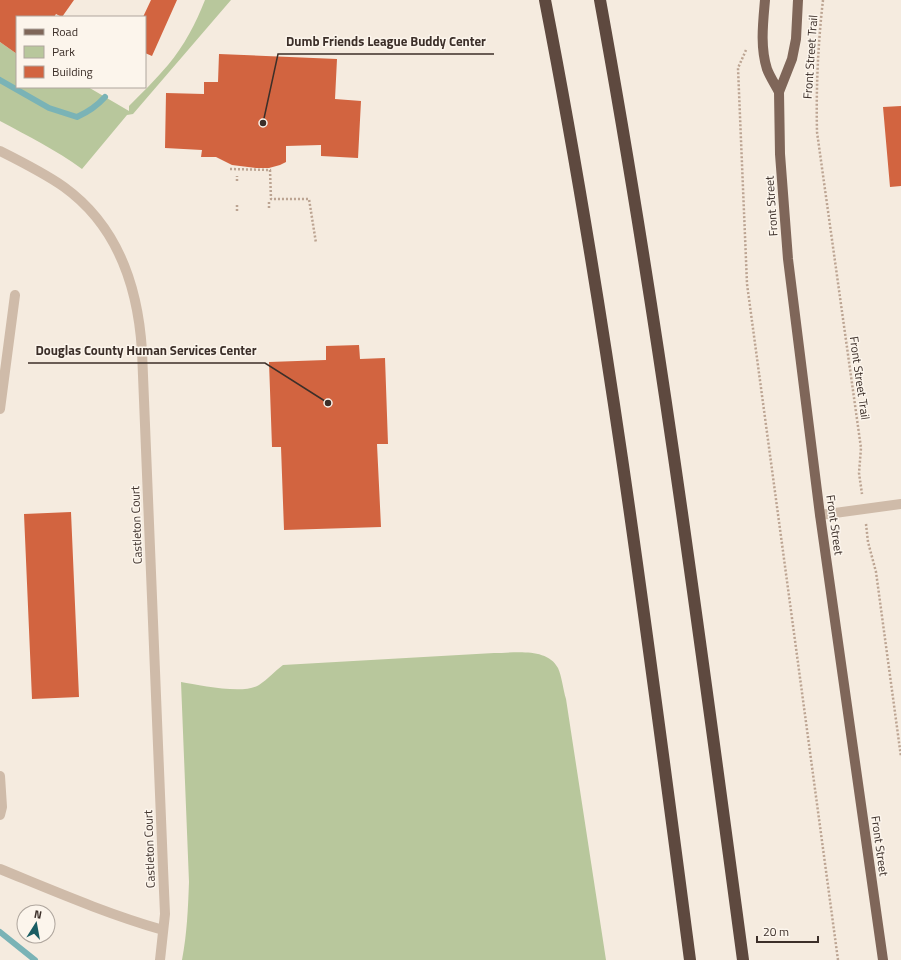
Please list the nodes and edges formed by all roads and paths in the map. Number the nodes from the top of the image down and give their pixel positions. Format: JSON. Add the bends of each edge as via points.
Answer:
{"nodes":[{"id":1,"x":545,"y":0,"type":"edge"},
{"id":2,"x":600,"y":0,"type":"edge"},
{"id":3,"x":765,"y":0,"type":"edge"},
{"id":4,"x":798,"y":0,"type":"edge"},
{"id":5,"x":823,"y":0,"type":"edge"},
{"id":6,"x":746,"y":50,"type":"dead end"},
{"id":7,"x":779,"y":92,"type":"junction"},
{"id":8,"x":0,"y":151,"type":"edge"},
{"id":9,"x":230,"y":169,"type":"dead end"},
{"id":10,"x":237,"y":176,"type":"dead end"},
{"id":11,"x":237,"y":181,"type":"dead end"},
{"id":12,"x":269,"y":202,"type":"dead end"},
{"id":13,"x":237,"y":204,"type":"dead end"},
{"id":14,"x":269,"y":208,"type":"dead end"},
{"id":15,"x":236,"y":211,"type":"dead end"},
{"id":16,"x":316,"y":243,"type":"dead end"},
{"id":17,"x":15,"y":296,"type":"dead end"},
{"id":18,"x":0,"y":408,"type":"edge"},
{"id":19,"x":901,"y":504,"type":"edge"},
{"id":20,"x":864,"y":510,"type":"junction"},
{"id":21,"x":820,"y":515,"type":"junction"},
{"id":22,"x":901,"y":757,"type":"edge"},
{"id":23,"x":0,"y":776,"type":"edge"},
{"id":24,"x":0,"y":815,"type":"edge"},
{"id":25,"x":0,"y":869,"type":"edge"},
{"id":26,"x":163,"y":930,"type":"junction"},
{"id":27,"x":160,"y":960,"type":"edge"},
{"id":28,"x":690,"y":960,"type":"edge"},
{"id":29,"x":743,"y":960,"type":"edge"},
{"id":30,"x":838,"y":960,"type":"edge"},
{"id":31,"x":883,"y":960,"type":"edge"}],
"edges":[{"from":1,"to":28,"type":"highway","via":[[593,268],[624,469]]},
{"from":2,"to":29,"type":"highway","via":[[640,231],[692,580]]},
{"from":3,"to":7,"type":"main road","name":"Front Street","via":[[764,54],[768,70]]},
{"from":4,"to":7,"type":"main road","name":"Front Street","via":[[792,59]]},
{"from":5,"to":20,"type":"path","name":"Front Street Trail","via":[[816,81],[817,132],[861,448],[859,473]]},
{"from":6,"to":30,"type":"path","via":[[738,68],[747,284]]},
{"from":7,"to":21,"type":"main road","name":"Front Street","via":[[780,154],[788,259]]},
{"from":8,"to":26,"type":"street","name":"Castleton Court","via":[[46,175],[65,188],[93,214],[121,257],[135,296],[142,351],[165,914]]},
{"from":9,"to":16,"type":"path","via":[[270,170],[271,199],[309,199]]},
{"from":10,"to":11,"type":"path"},
{"from":12,"to":14,"type":"path"},
{"from":13,"to":15,"type":"path"},
{"from":17,"to":18,"type":"street"},
{"from":19,"to":20,"type":"street"},
{"from":20,"to":21,"type":"street"},
{"from":20,"to":22,"type":"path","name":"Front Street Trail","via":[[868,542],[876,572]]},
{"from":21,"to":31,"type":"main road","name":"Front Street"},
{"from":23,"to":24,"type":"street"},
{"from":25,"to":26,"type":"street","via":[[99,910]]},
{"from":26,"to":27,"type":"street","name":"Castleton Court"}]}
